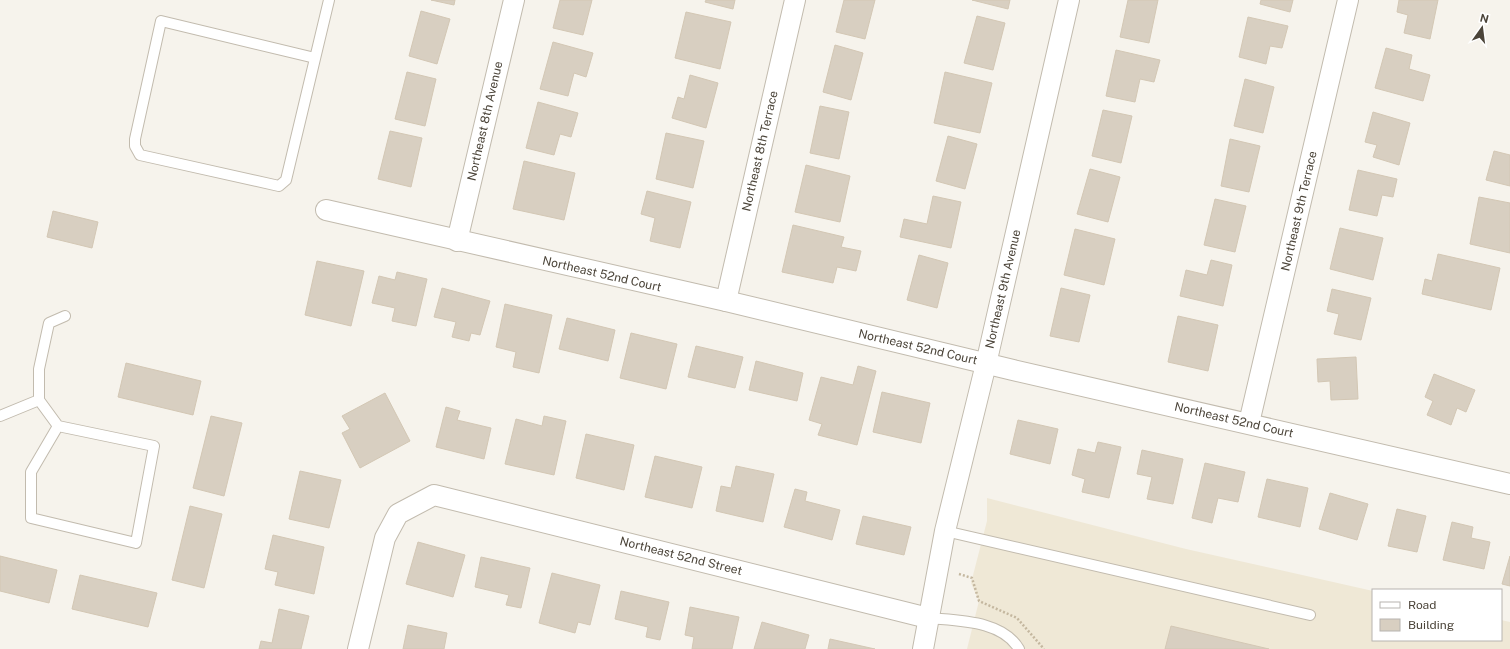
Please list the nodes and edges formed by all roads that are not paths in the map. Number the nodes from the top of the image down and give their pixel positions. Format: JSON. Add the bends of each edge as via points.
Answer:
{"nodes":[{"id":1,"x":329,"y":0,"type":"edge"},
{"id":2,"x":514,"y":0,"type":"edge"},
{"id":3,"x":795,"y":0,"type":"edge"},
{"id":4,"x":1069,"y":0,"type":"edge"},
{"id":5,"x":1348,"y":0,"type":"edge"},
{"id":6,"x":315,"y":58,"type":"junction"},
{"id":7,"x":326,"y":210,"type":"dead end"},
{"id":8,"x":457,"y":241,"type":"junction"},
{"id":9,"x":726,"y":301,"type":"junction"},
{"id":10,"x":65,"y":316,"type":"dead end"},
{"id":11,"x":986,"y":364,"type":"junction"},
{"id":12,"x":39,"y":400,"type":"junction"},
{"id":13,"x":0,"y":416,"type":"edge"},
{"id":14,"x":1249,"y":423,"type":"junction"},
{"id":15,"x":58,"y":426,"type":"junction"},
{"id":16,"x":1510,"y":484,"type":"edge"},
{"id":17,"x":945,"y":531,"type":"junction"},
{"id":18,"x":1310,"y":616,"type":"dead end"},
{"id":19,"x":928,"y":618,"type":"junction"},
{"id":20,"x":358,"y":649,"type":"edge"},
{"id":21,"x":923,"y":649,"type":"edge"},
{"id":22,"x":1019,"y":649,"type":"edge"}],
"edges":[{"from":1,"to":6,"type":"lane"},
{"from":2,"to":8,"type":"street","name":"Northeast 8th Avenue"},
{"from":3,"to":9,"type":"street","name":"Northeast 8th Terrace"},
{"from":4,"to":11,"type":"street","name":"Northeast 9th Avenue"},
{"from":5,"to":14,"type":"street","name":"Northeast 9th Terrace"},
{"from":6,"to":6,"type":"lane","via":[[286,180],[278,186],[140,155],[135,146],[161,21]]},
{"from":7,"to":8,"type":"street","name":"Northeast 52nd Court"},
{"from":8,"to":9,"type":"street","name":"Northeast 52nd Court"},
{"from":9,"to":11,"type":"street","name":"Northeast 52nd Court"},
{"from":10,"to":12,"type":"lane","via":[[49,323],[39,369]]},
{"from":11,"to":14,"type":"street","name":"Northeast 52nd Court"},
{"from":11,"to":17,"type":"street","name":"Northeast 9th Avenue"},
{"from":12,"to":13,"type":"lane"},
{"from":12,"to":15,"type":"lane"},
{"from":14,"to":16,"type":"street","name":"Northeast 52nd Court"},
{"from":15,"to":15,"type":"lane","via":[[154,446],[136,543],[31,518],[30,472]]},
{"from":17,"to":18,"type":"lane"},
{"from":17,"to":19,"type":"street","name":"Northeast 9th Avenue"},
{"from":19,"to":20,"type":"street","name":"Northeast 52nd Street","via":[[434,495],[398,514],[384,538]]},
{"from":19,"to":21,"type":"street","name":"Northeast 9th Avenue"},
{"from":19,"to":22,"type":"lane","via":[[983,624],[1013,639]]}]}
